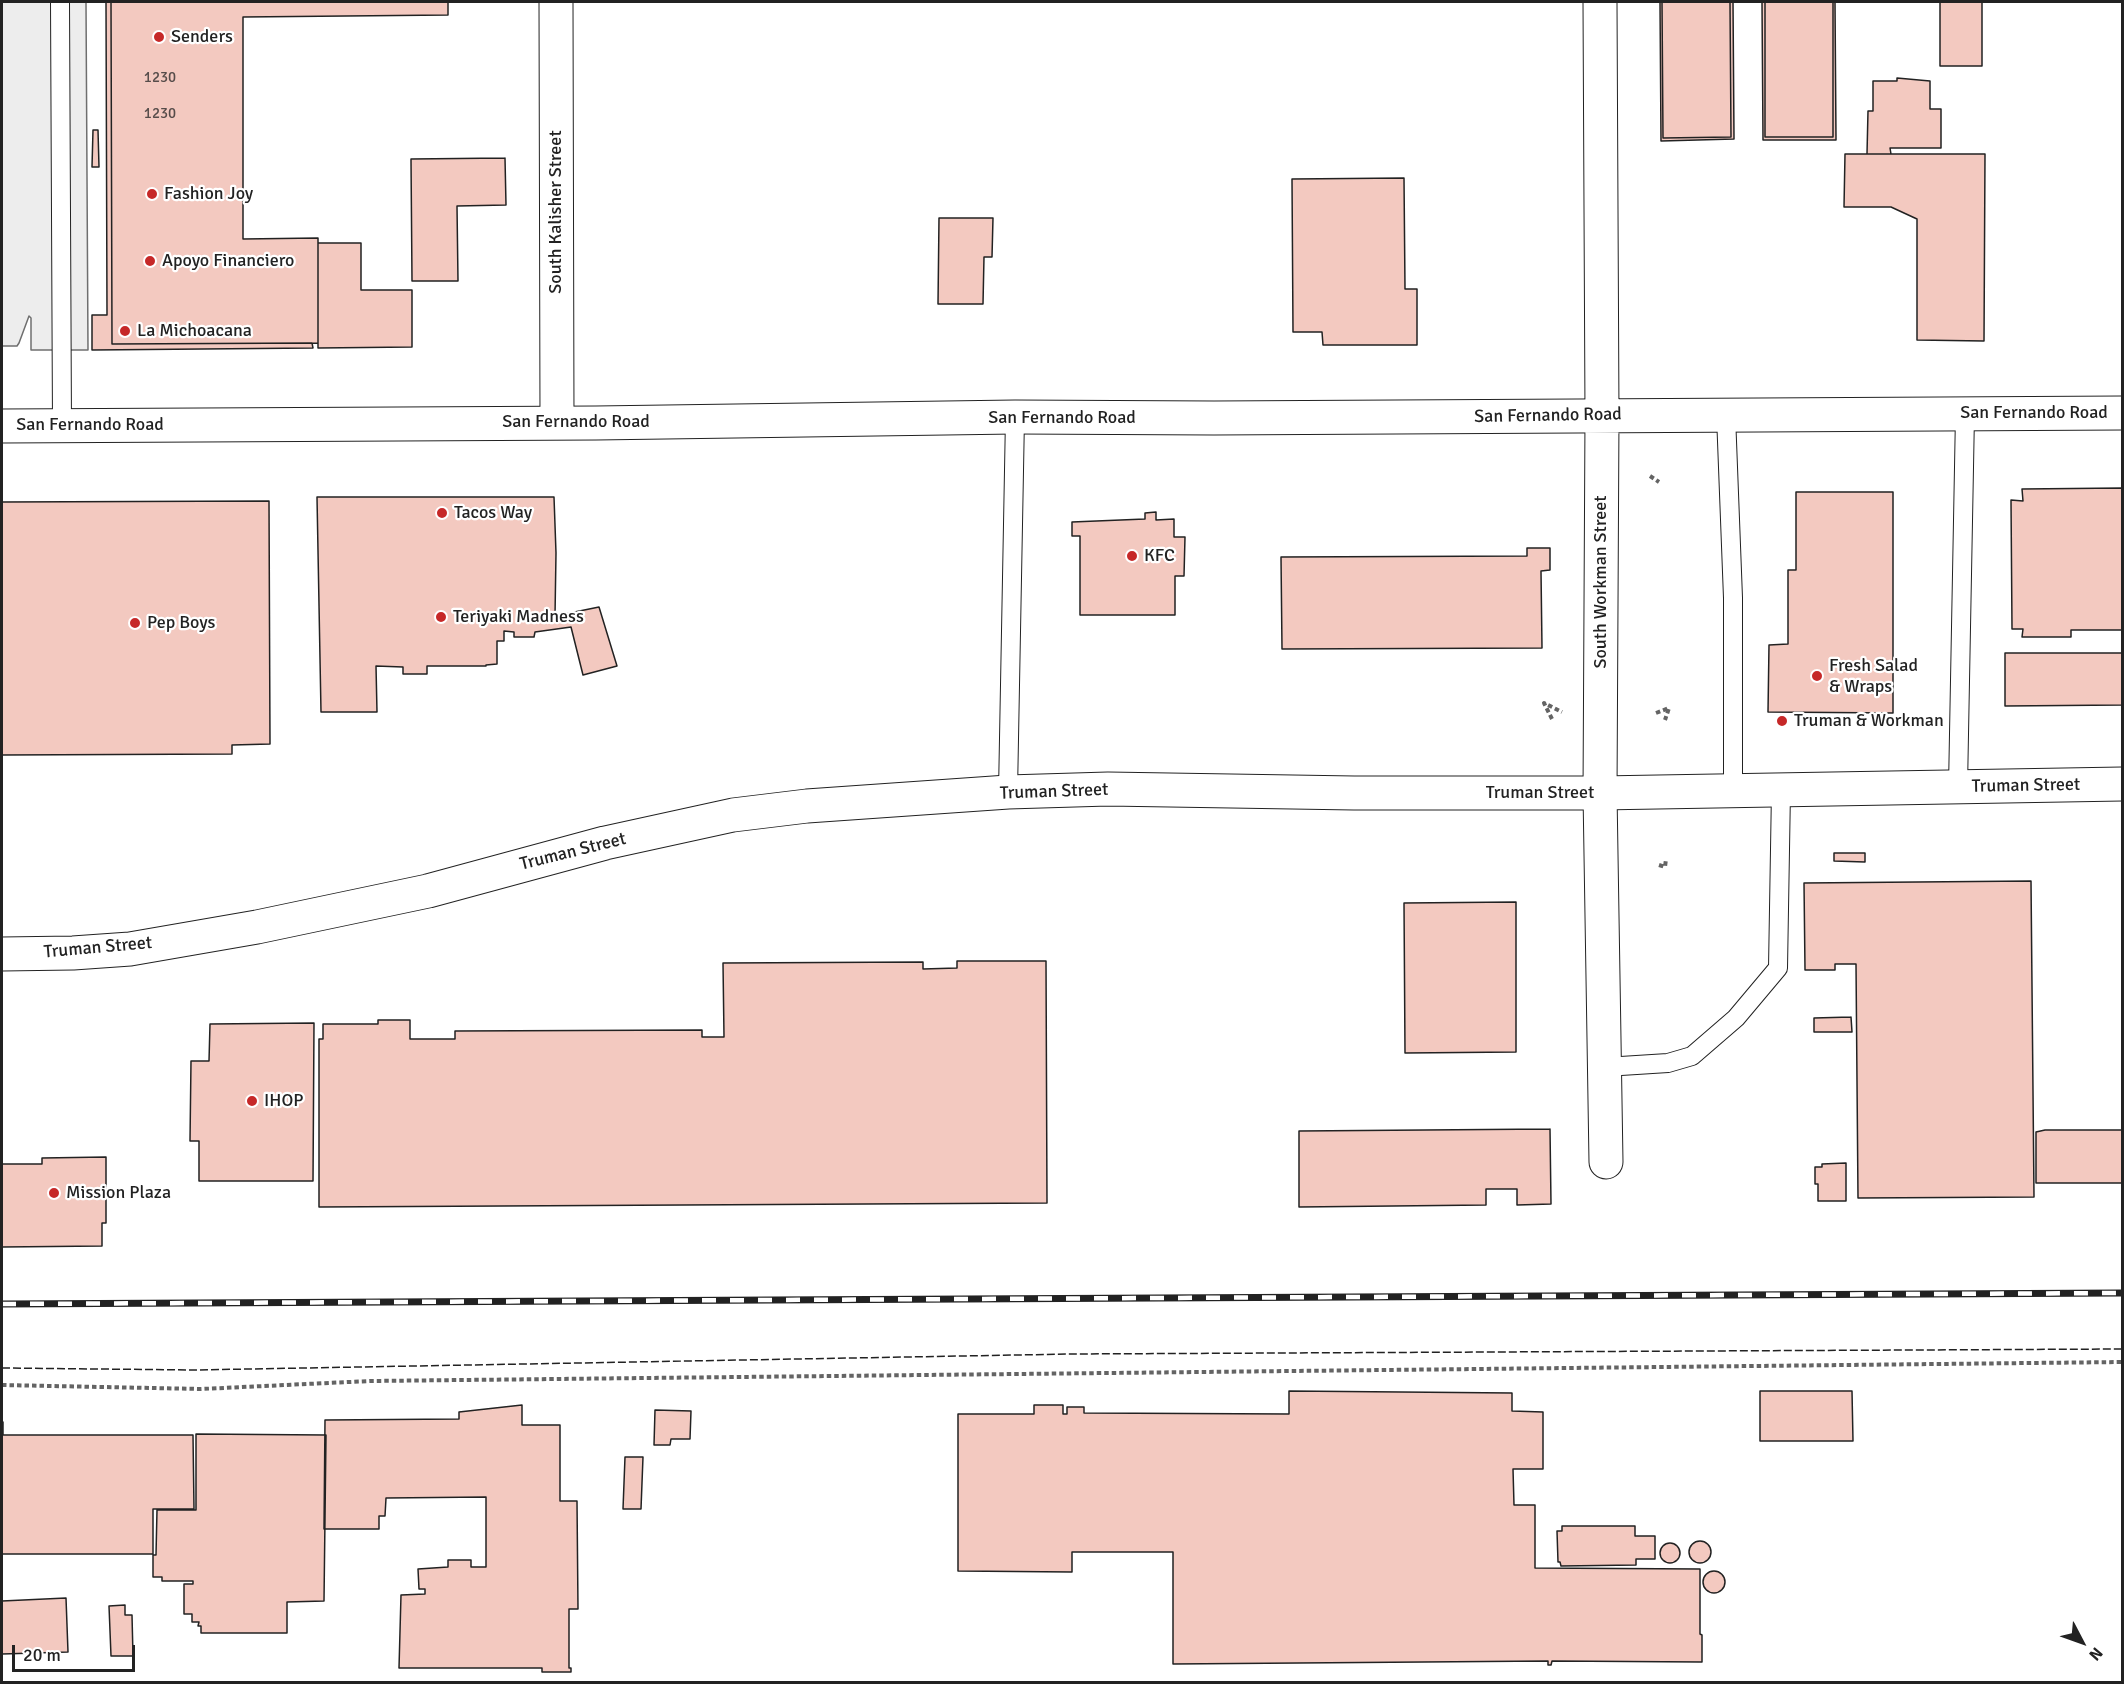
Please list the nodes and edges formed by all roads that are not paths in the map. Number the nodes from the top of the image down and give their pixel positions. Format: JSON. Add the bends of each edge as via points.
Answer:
{"nodes":[{"id":1,"x":60,"y":2,"type":"edge"},
{"id":2,"x":556,"y":2,"type":"edge"},
{"id":3,"x":1600,"y":2,"type":"edge"},
{"id":4,"x":2122,"y":413,"type":"edge"},
{"id":5,"x":1965,"y":414,"type":"junction"},
{"id":6,"x":1726,"y":415,"type":"junction"},
{"id":7,"x":1602,"y":416,"type":"junction"},
{"id":8,"x":1015,"y":417,"type":"junction"},
{"id":9,"x":557,"y":423,"type":"junction"},
{"id":10,"x":2,"y":426,"type":"edge"},
{"id":11,"x":62,"y":426,"type":"junction"},
{"id":12,"x":2122,"y":784,"type":"edge"},
{"id":13,"x":1958,"y":787,"type":"junction"},
{"id":14,"x":1781,"y":790,"type":"junction"},
{"id":15,"x":1733,"y":791,"type":"junction"},
{"id":16,"x":1008,"y":792,"type":"junction"},
{"id":17,"x":1600,"y":793,"type":"junction"},
{"id":18,"x":2,"y":954,"type":"edge"},
{"id":19,"x":1605,"y":1067,"type":"junction"},
{"id":20,"x":1606,"y":1162,"type":"dead end"}],
"edges":[{"from":1,"to":11,"type":"lane"},
{"from":2,"to":9,"type":"main road","name":"South Kalisher Street"},
{"from":3,"to":7,"type":"main road","name":"South Workman Street"},
{"from":4,"to":5,"type":"main road","name":"San Fernando Road"},
{"from":5,"to":6,"type":"main road","name":"San Fernando Road"},
{"from":5,"to":13,"type":"lane"},
{"from":6,"to":7,"type":"main road","name":"San Fernando Road"},
{"from":6,"to":15,"type":"lane","via":[[1733,598]]},
{"from":7,"to":8,"type":"main road","name":"San Fernando Road"},
{"from":7,"to":17,"type":"main road","name":"South Workman Street"},
{"from":8,"to":9,"type":"main road","name":"San Fernando Road"},
{"from":8,"to":16,"type":"lane"},
{"from":9,"to":11,"type":"main road","name":"San Fernando Road"},
{"from":10,"to":11,"type":"main road","name":"San Fernando Road"},
{"from":12,"to":13,"type":"main road","name":"Truman Street"},
{"from":13,"to":14,"type":"main road","name":"Truman Street"},
{"from":14,"to":15,"type":"main road","name":"Truman Street"},
{"from":14,"to":19,"type":"lane","via":[[1778,968],[1736,1018],[1692,1056],[1668,1063]]},
{"from":15,"to":17,"type":"main road","name":"Truman Street"},
{"from":16,"to":17,"type":"main road","name":"Truman Street","via":[[1108,789]]},
{"from":16,"to":18,"type":"main road","name":"Truman Street","via":[[733,815],[605,843],[428,891],[257,927],[130,949]]},
{"from":17,"to":19,"type":"main road","name":"South Workman Street"},
{"from":19,"to":20,"type":"main road","name":"South Workman Street"}]}
